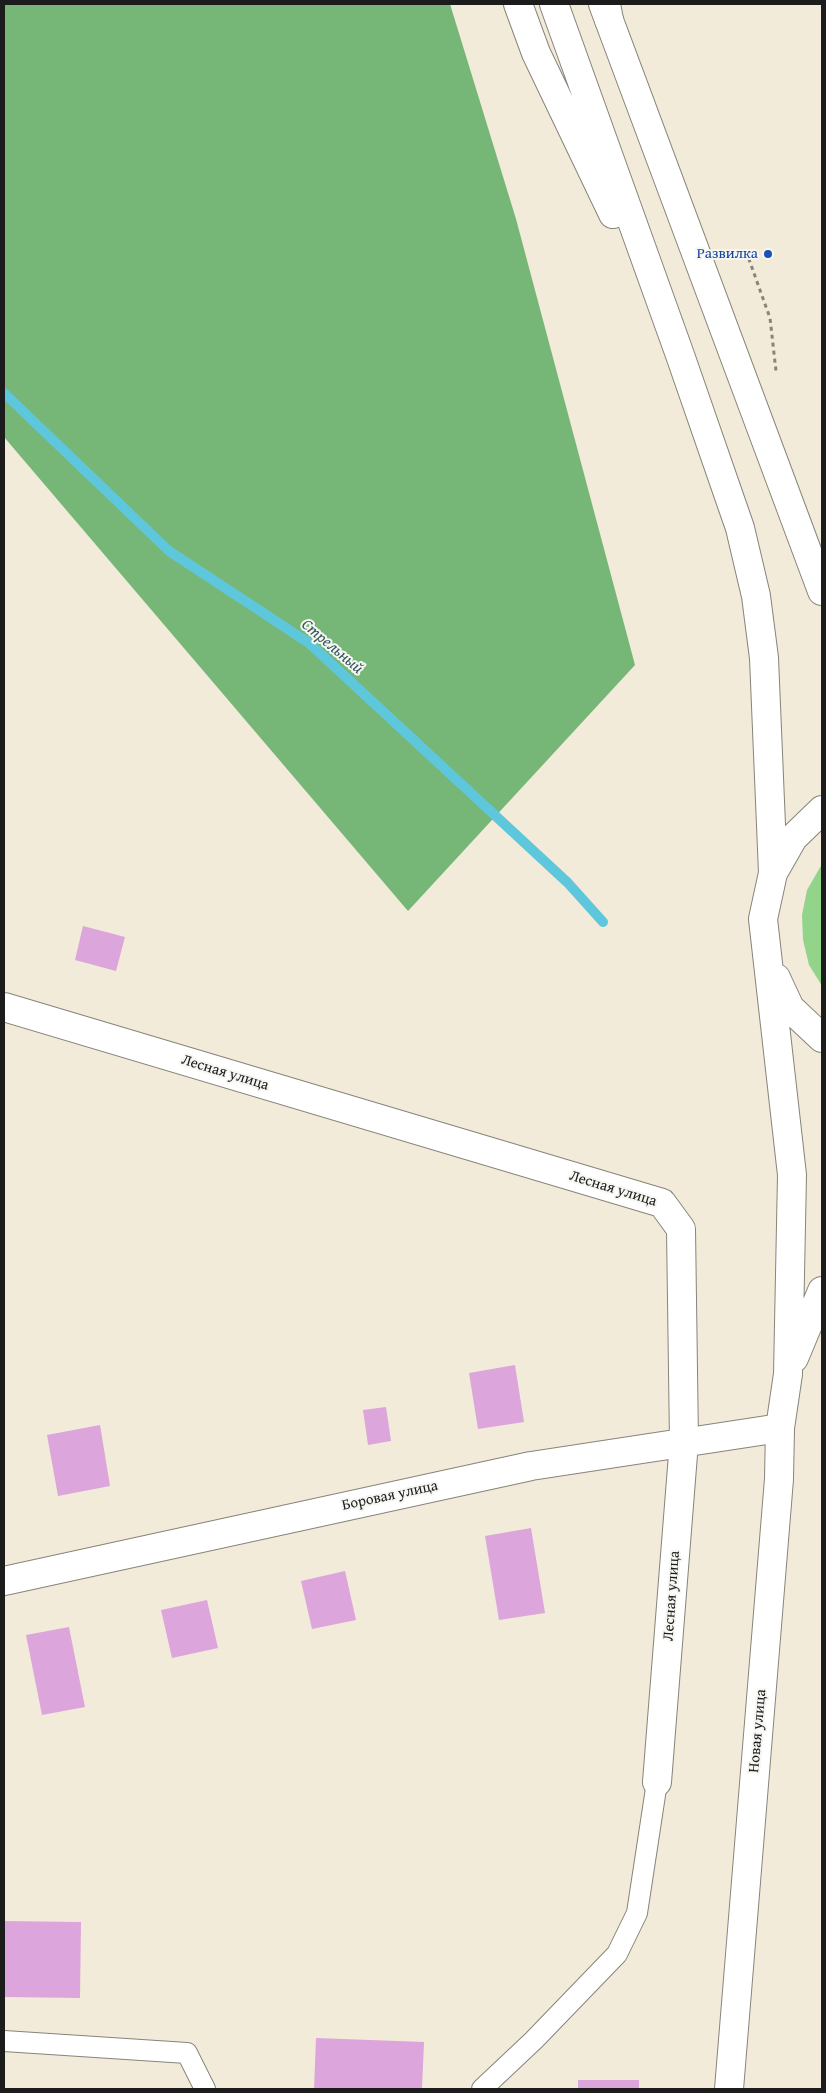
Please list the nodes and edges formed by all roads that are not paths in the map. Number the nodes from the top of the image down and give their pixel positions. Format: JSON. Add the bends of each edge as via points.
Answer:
{"nodes":[{"id":1,"x":518,"y":4,"type":"edge"},
{"id":2,"x":554,"y":4,"type":"edge"},
{"id":3,"x":606,"y":9,"type":"edge"},
{"id":4,"x":680,"y":355,"type":"junction"},
{"id":5,"x":822,"y":591,"type":"edge"},
{"id":6,"x":822,"y":810,"type":"edge"},
{"id":7,"x":772,"y":873,"type":"junction"},
{"id":8,"x":769,"y":964,"type":"junction"},
{"id":9,"x":4,"y":1007,"type":"edge"},
{"id":10,"x":822,"y":1038,"type":"edge"},
{"id":11,"x":822,"y":1291,"type":"edge"},
{"id":12,"x":788,"y":1374,"type":"junction"},
{"id":13,"x":780,"y":1428,"type":"junction"},
{"id":14,"x":684,"y":1442,"type":"junction"},
{"id":15,"x":4,"y":1581,"type":"edge"},
{"id":16,"x":657,"y":1782,"type":"joint"},
{"id":17,"x":4,"y":2041,"type":"edge"},
{"id":18,"x":205,"y":2089,"type":"edge"},
{"id":19,"x":482,"y":2089,"type":"edge"},
{"id":20,"x":729,"y":2089,"type":"edge"}],
"edges":[{"from":1,"to":4,"type":"main road","via":[[536,53]]},
{"from":2,"to":4,"type":"main road"},
{"from":3,"to":5,"type":"main road"},
{"from":4,"to":7,"type":"main road","via":[[740,528],[756,596],[764,658]]},
{"from":6,"to":7,"type":"main road","via":[[793,838]]},
{"from":7,"to":8,"type":"main road","via":[[763,919]]},
{"from":8,"to":10,"type":"main road","via":[[790,1008]]},
{"from":8,"to":12,"type":"main road","via":[[792,1175]]},
{"from":9,"to":14,"type":"main road","name":"Лесная улица","via":[[662,1203],[681,1229]]},
{"from":11,"to":12,"type":"main road"},
{"from":12,"to":13,"type":"main road","name":"Новая улица"},
{"from":13,"to":14,"type":"main road","name":"Боровая улица"},
{"from":13,"to":20,"type":"main road","name":"Новая улица","via":[[779,1479]]},
{"from":14,"to":15,"type":"main road","name":"Боровая улица","via":[[531,1466]]},
{"from":14,"to":16,"type":"main road","name":"Лесная улица"},
{"from":16,"to":19,"type":"lane","via":[[637,1913],[617,1954]]},
{"from":17,"to":18,"type":"lane","via":[[187,2053]]}]}
